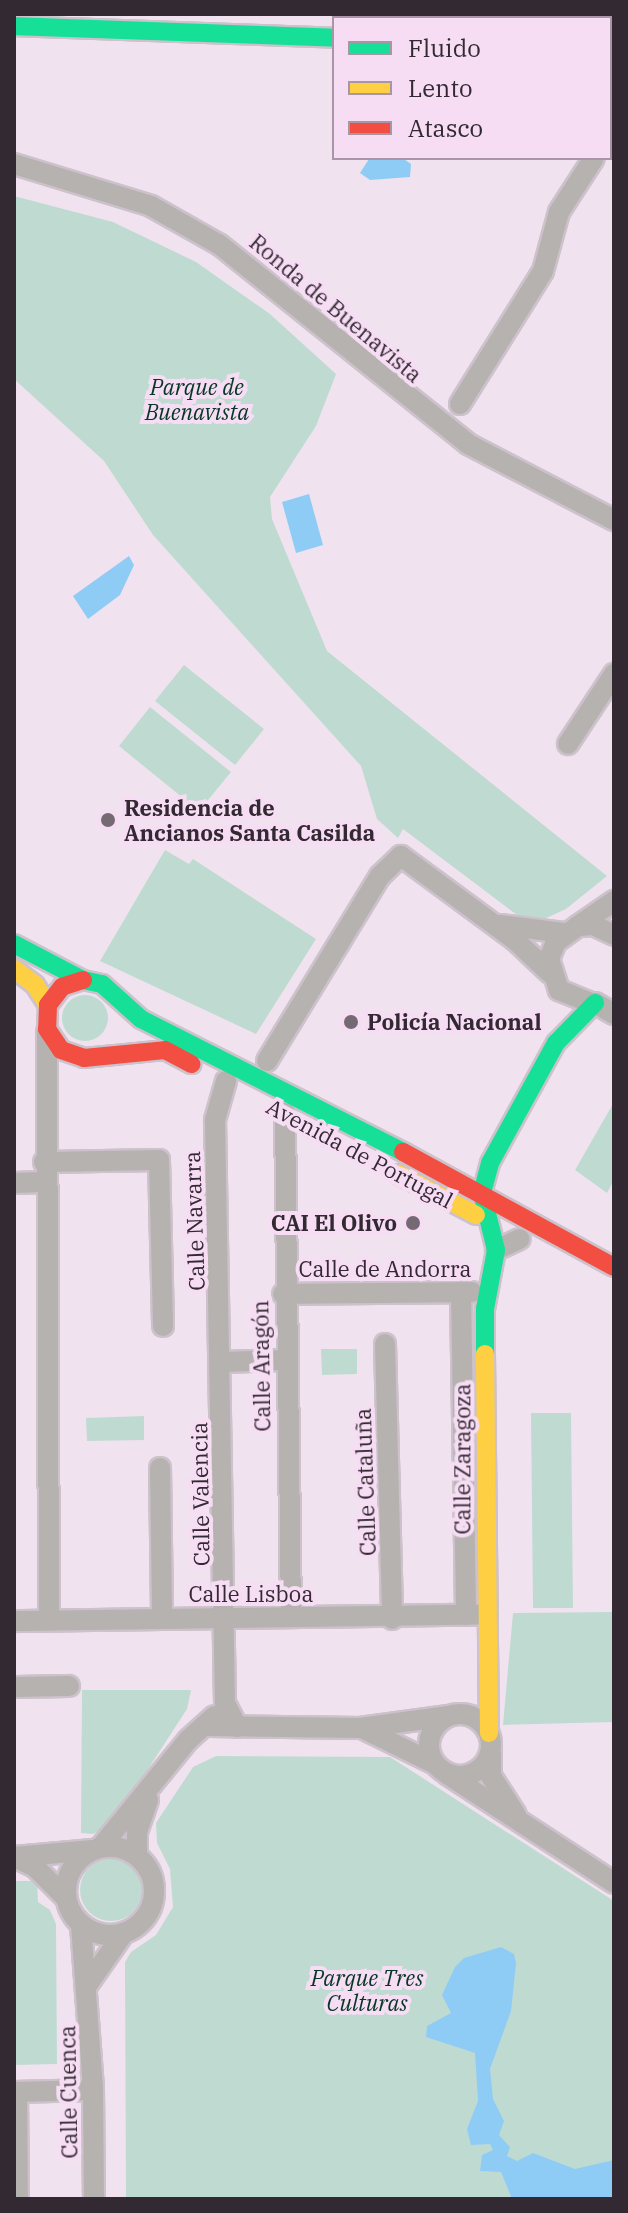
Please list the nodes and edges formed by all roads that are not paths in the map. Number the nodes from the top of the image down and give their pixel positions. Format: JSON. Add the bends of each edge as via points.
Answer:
{"nodes":[{"id":1,"x":14,"y":26,"type":"edge"},
{"id":2,"x":193,"y":30,"type":"junction"},
{"id":3,"x":332,"y":38,"type":"edge"},
{"id":4,"x":14,"y":40,"type":"edge"},
{"id":5,"x":593,"y":160,"type":"edge"},
{"id":6,"x":14,"y":164,"type":"edge"},
{"id":7,"x":460,"y":404,"type":"dead end"},
{"id":8,"x":614,"y":520,"type":"edge"},
{"id":9,"x":614,"y":674,"type":"edge"},
{"id":10,"x":568,"y":744,"type":"dead end"},
{"id":11,"x":614,"y":901,"type":"edge"},
{"id":12,"x":496,"y":925,"type":"junction"},
{"id":13,"x":571,"y":929,"type":"junction"},
{"id":14,"x":614,"y":935,"type":"edge"},
{"id":15,"x":14,"y":944,"type":"edge"},
{"id":16,"x":14,"y":969,"type":"edge"},
{"id":17,"x":553,"y":979,"type":"junction"},
{"id":18,"x":83,"y":980,"type":"junction"},
{"id":19,"x":614,"y":993,"type":"edge"},
{"id":20,"x":119,"y":1001,"type":"junction"},
{"id":21,"x":593,"y":1003,"type":"junction"},
{"id":22,"x":48,"y":1005,"type":"junction"},
{"id":23,"x":614,"y":1014,"type":"edge"},
{"id":24,"x":47,"y":1029,"type":"junction"},
{"id":25,"x":559,"y":1038,"type":"junction"},
{"id":26,"x":72,"y":1056,"type":"junction"},
{"id":27,"x":97,"y":1056,"type":"junction"},
{"id":28,"x":267,"y":1061,"type":"dead end"},
{"id":29,"x":44,"y":1077,"type":"junction"},
{"id":30,"x":226,"y":1081,"type":"junction"},
{"id":31,"x":285,"y":1113,"type":"junction"},
{"id":32,"x":354,"y":1150,"type":"dead end"},
{"id":33,"x":382,"y":1165,"type":"dead end"},
{"id":34,"x":44,"y":1172,"type":"junction"},
{"id":35,"x":14,"y":1183,"type":"edge"},
{"id":36,"x":482,"y":1193,"type":"junction"},
{"id":37,"x":481,"y":1218,"type":"junction"},
{"id":38,"x":520,"y":1239,"type":"junction"},
{"id":39,"x":496,"y":1250,"type":"junction"},
{"id":40,"x":614,"y":1267,"type":"edge"},
{"id":41,"x":614,"y":1288,"type":"edge"},
{"id":42,"x":461,"y":1292,"type":"junction"},
{"id":43,"x":488,"y":1293,"type":"junction"},
{"id":44,"x":283,"y":1294,"type":"junction"},
{"id":45,"x":163,"y":1326,"type":"dead end"},
{"id":46,"x":385,"y":1344,"type":"dead end"},
{"id":47,"x":285,"y":1360,"type":"junction"},
{"id":48,"x":222,"y":1362,"type":"junction"},
{"id":49,"x":160,"y":1468,"type":"dead end"},
{"id":50,"x":477,"y":1614,"type":"junction"},
{"id":51,"x":162,"y":1617,"type":"junction"},
{"id":52,"x":227,"y":1617,"type":"junction"},
{"id":53,"x":291,"y":1617,"type":"junction"},
{"id":54,"x":49,"y":1619,"type":"junction"},
{"id":55,"x":392,"y":1619,"type":"junction"},
{"id":56,"x":14,"y":1621,"type":"edge"},
{"id":57,"x":486,"y":1669,"type":"junction"},
{"id":58,"x":69,"y":1686,"type":"dead end"},
{"id":59,"x":14,"y":1687,"type":"edge"},
{"id":60,"x":225,"y":1703,"type":"junction"},
{"id":61,"x":453,"y":1715,"type":"junction"},
{"id":62,"x":208,"y":1726,"type":"junction"},
{"id":63,"x":237,"y":1727,"type":"junction"},
{"id":64,"x":360,"y":1728,"type":"junction"},
{"id":65,"x":489,"y":1733,"type":"junction"},
{"id":66,"x":491,"y":1754,"type":"junction"},
{"id":67,"x":441,"y":1769,"type":"junction"},
{"id":68,"x":152,"y":1789,"type":"junction"},
{"id":69,"x":524,"y":1824,"type":"junction"},
{"id":70,"x":97,"y":1849,"type":"junction"},
{"id":71,"x":137,"y":1856,"type":"junction"},
{"id":72,"x":15,"y":1858,"type":"edge"},
{"id":73,"x":614,"y":1883,"type":"edge"},
{"id":74,"x":65,"y":1897,"type":"junction"},
{"id":75,"x":81,"y":1925,"type":"junction"},
{"id":76,"x":123,"y":1934,"type":"junction"},
{"id":77,"x":88,"y":1984,"type":"junction"},
{"id":78,"x":93,"y":2090,"type":"junction"},
{"id":79,"x":16,"y":2092,"type":"edge"},
{"id":80,"x":18,"y":2199,"type":"edge"},
{"id":81,"x":94,"y":2199,"type":"edge"}],
"edges":[{"from":1,"to":2,"type":"main road"},
{"from":2,"to":3,"type":"main road"},
{"from":2,"to":4,"type":"main road","via":[[160,41]]},
{"from":5,"to":7,"type":"street","via":[[559,212],[543,271]]},
{"from":6,"to":8,"type":"street","name":"Ronda de Buenavista","via":[[151,206],[220,245],[468,444]]},
{"from":9,"to":10,"type":"street"},
{"from":11,"to":13,"type":"street"},
{"from":12,"to":13,"type":"street"},
{"from":12,"to":17,"type":"street"},
{"from":12,"to":28,"type":"street","via":[[401,856],[380,876]]},
{"from":13,"to":14,"type":"street","via":[[593,925]]},
{"from":13,"to":17,"type":"street","via":[[549,959]]},
{"from":15,"to":18,"type":"main road","name":"Avenida de Portugal"},
{"from":16,"to":22,"type":"main road","via":[[35,985]]},
{"from":17,"to":21,"type":"street","via":[[575,1001]]},
{"from":17,"to":25,"type":"street","via":[[563,1004]]},
{"from":18,"to":20,"type":"main road","name":"Avenida de Portugal","via":[[102,984]]},
{"from":18,"to":22,"type":"main road","via":[[62,987]]},
{"from":19,"to":21,"type":"street"},
{"from":20,"to":27,"type":"main road","via":[[120,1034]]},
{"from":20,"to":36,"type":"main road","name":"Avenida de Portugal","via":[[141,1019]]},
{"from":21,"to":23,"type":"street"},
{"from":21,"to":25,"type":"main road"},
{"from":22,"to":24,"type":"main road"},
{"from":24,"to":26,"type":"main road"},
{"from":24,"to":29,"type":"street"},
{"from":25,"to":36,"type":"main road","via":[[490,1163]]},
{"from":26,"to":27,"type":"main road","name":"Avenida de Portugal"},
{"from":26,"to":29,"type":"street"},
{"from":27,"to":30,"type":"main road","name":"Avenida de Portugal","via":[[165,1050]]},
{"from":29,"to":34,"type":"street"},
{"from":30,"to":31,"type":"main road","name":"Avenida de Portugal"},
{"from":30,"to":48,"type":"street","name":"Calle Navarra","via":[[215,1120]]},
{"from":31,"to":32,"type":"main road","name":"Avenida de Portugal"},
{"from":31,"to":44,"type":"street","name":"Calle Aragón"},
{"from":33,"to":37,"type":"main road","name":"Avenida de Portugal"},
{"from":34,"to":35,"type":"street"},
{"from":34,"to":45,"type":"street","via":[[159,1160]]},
{"from":34,"to":54,"type":"street"},
{"from":36,"to":37,"type":"main road","name":"Calle Zaragoza"},
{"from":36,"to":40,"type":"main road","name":"Avenida de Portugal"},
{"from":37,"to":38,"type":"main road","name":"Avenida de Portugal"},
{"from":37,"to":39,"type":"main road","name":"Calle Zaragoza"},
{"from":38,"to":39,"type":"street"},
{"from":38,"to":41,"type":"main road","name":"Avenida de Portugal"},
{"from":39,"to":43,"type":"main road","name":"Calle Zaragoza"},
{"from":42,"to":43,"type":"street","name":"Calle de Andorra"},
{"from":42,"to":44,"type":"street","name":"Calle de Andorra"},
{"from":42,"to":50,"type":"street","name":"Calle Zaragoza"},
{"from":43,"to":50,"type":"main road","name":"Calle Zaragoza"},
{"from":44,"to":47,"type":"street","name":"Calle Aragón"},
{"from":46,"to":55,"type":"street","name":"Calle Cataluña"},
{"from":47,"to":48,"type":"street"},
{"from":47,"to":53,"type":"street","name":"Calle Aragón"},
{"from":48,"to":52,"type":"street","name":"Calle Valencia"},
{"from":49,"to":51,"type":"street"},
{"from":50,"to":55,"type":"street","name":"Calle Lisboa"},
{"from":50,"to":57,"type":"main road","name":"Calle Zaragoza"},
{"from":51,"to":52,"type":"street","name":"Calle Lisboa"},
{"from":51,"to":54,"type":"street","name":"Calle Lisboa"},
{"from":52,"to":53,"type":"street","name":"Calle Lisboa"},
{"from":52,"to":60,"type":"street","name":"Calle Valencia"},
{"from":53,"to":55,"type":"street","name":"Calle Lisboa"},
{"from":54,"to":56,"type":"street","name":"Calle Lisboa"},
{"from":57,"to":61,"type":"street","name":"Calle Zaragoza"},
{"from":57,"to":65,"type":"main road","name":"Calle Zaragoza"},
{"from":58,"to":59,"type":"street"},
{"from":60,"to":62,"type":"street"},
{"from":60,"to":63,"type":"street"},
{"from":61,"to":64,"type":"street"},
{"from":61,"to":65,"type":"street","via":[[477,1718]]},
{"from":61,"to":67,"type":"street","via":[[430,1737]]},
{"from":62,"to":63,"type":"street"},
{"from":62,"to":68,"type":"street","via":[[188,1740]]},
{"from":63,"to":64,"type":"street"},
{"from":64,"to":67,"type":"street"},
{"from":65,"to":66,"type":"street"},
{"from":66,"to":67,"type":"street","via":[[473,1774]]},
{"from":66,"to":69,"type":"street","via":[[491,1776]]},
{"from":67,"to":69,"type":"street"},
{"from":68,"to":70,"type":"street"},
{"from":68,"to":71,"type":"street","via":[[137,1832]]},
{"from":69,"to":73,"type":"street"},
{"from":70,"to":71,"type":"street","via":[[114,1847]]},
{"from":70,"to":72,"type":"street"},
{"from":70,"to":74,"type":"street","via":[[73,1867]]},
{"from":71,"to":76,"type":"street","via":[[152,1878],[152,1906],[136,1928]]},
{"from":72,"to":74,"type":"street","via":[[35,1867]]},
{"from":74,"to":75,"type":"street"},
{"from":75,"to":76,"type":"street","via":[[108,1936]]},
{"from":75,"to":77,"type":"street","name":"Calle Cuenca"},
{"from":76,"to":77,"type":"street"},
{"from":77,"to":78,"type":"street","name":"Calle Cuenca"},
{"from":78,"to":79,"type":"street"},
{"from":78,"to":81,"type":"street","name":"Calle Cuenca"},
{"from":79,"to":80,"type":"street"}]}
